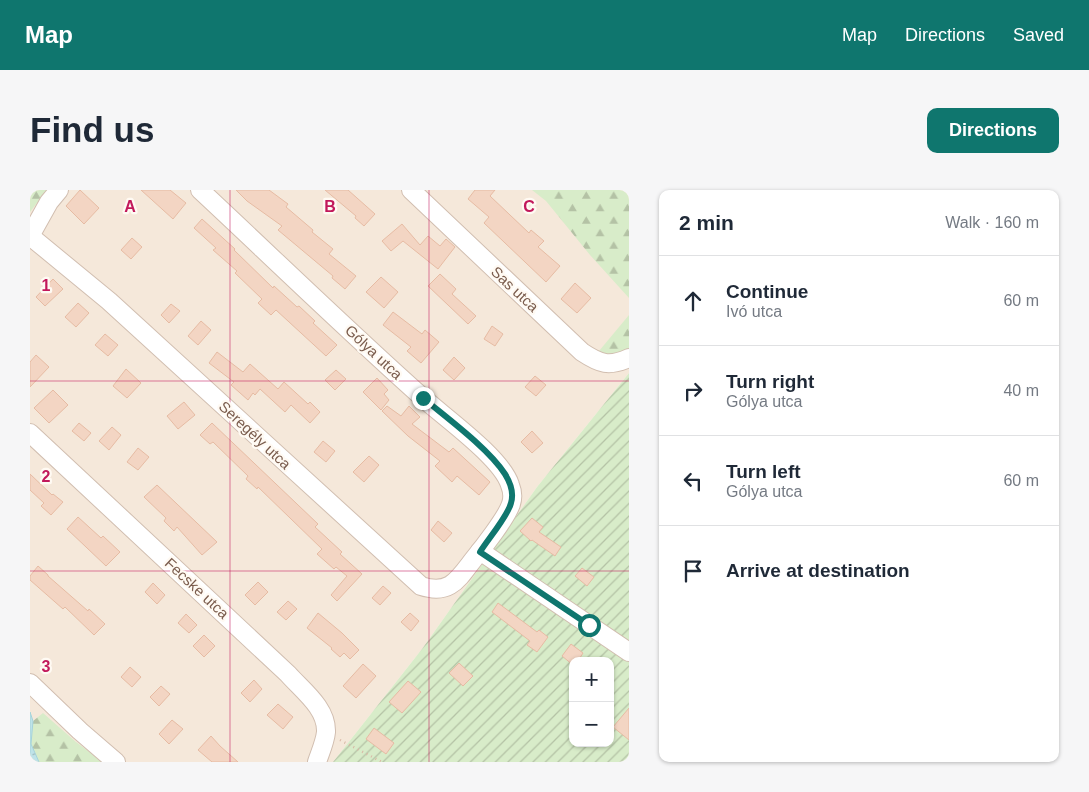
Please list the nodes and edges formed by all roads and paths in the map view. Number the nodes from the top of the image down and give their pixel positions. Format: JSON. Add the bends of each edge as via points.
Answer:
{"nodes":[{"id":1,"x":59,"y":190,"type":"edge"},
{"id":2,"x":200,"y":190,"type":"edge"},
{"id":3,"x":411,"y":190,"type":"edge"},
{"id":4,"x":30,"y":236,"type":"edge"},
{"id":5,"x":629,"y":358,"type":"edge"},
{"id":6,"x":30,"y":433,"type":"edge"},
{"id":7,"x":480,"y":552,"type":"junction"},
{"id":8,"x":629,"y":652,"type":"edge"},
{"id":9,"x":30,"y":683,"type":"edge"},
{"id":10,"x":326,"y":732,"type":"junction"},
{"id":11,"x":116,"y":762,"type":"edge"},
{"id":12,"x":317,"y":762,"type":"edge"},
{"id":13,"x":382,"y":762,"type":"edge"}],
"edges":[{"from":1,"to":4,"type":"street"},
{"from":2,"to":7,"type":"street","name":"Gólya utca","via":[[423,398],[468,435],[505,473],[511,488],[511,504]]},
{"from":3,"to":5,"type":"street","name":"Sas utca","via":[[582,352],[606,364]]},
{"from":4,"to":7,"type":"street","name":"Seregély utca","via":[[109,301],[421,586],[439,590],[451,585]]},
{"from":6,"to":10,"type":"street","name":"Fecske utca","via":[[288,674],[315,703],[322,714]]},
{"from":7,"to":8,"type":"street"},
{"from":9,"to":11,"type":"street"},
{"from":10,"to":12,"type":"street"},
{"from":10,"to":13,"type":"path"}]}
